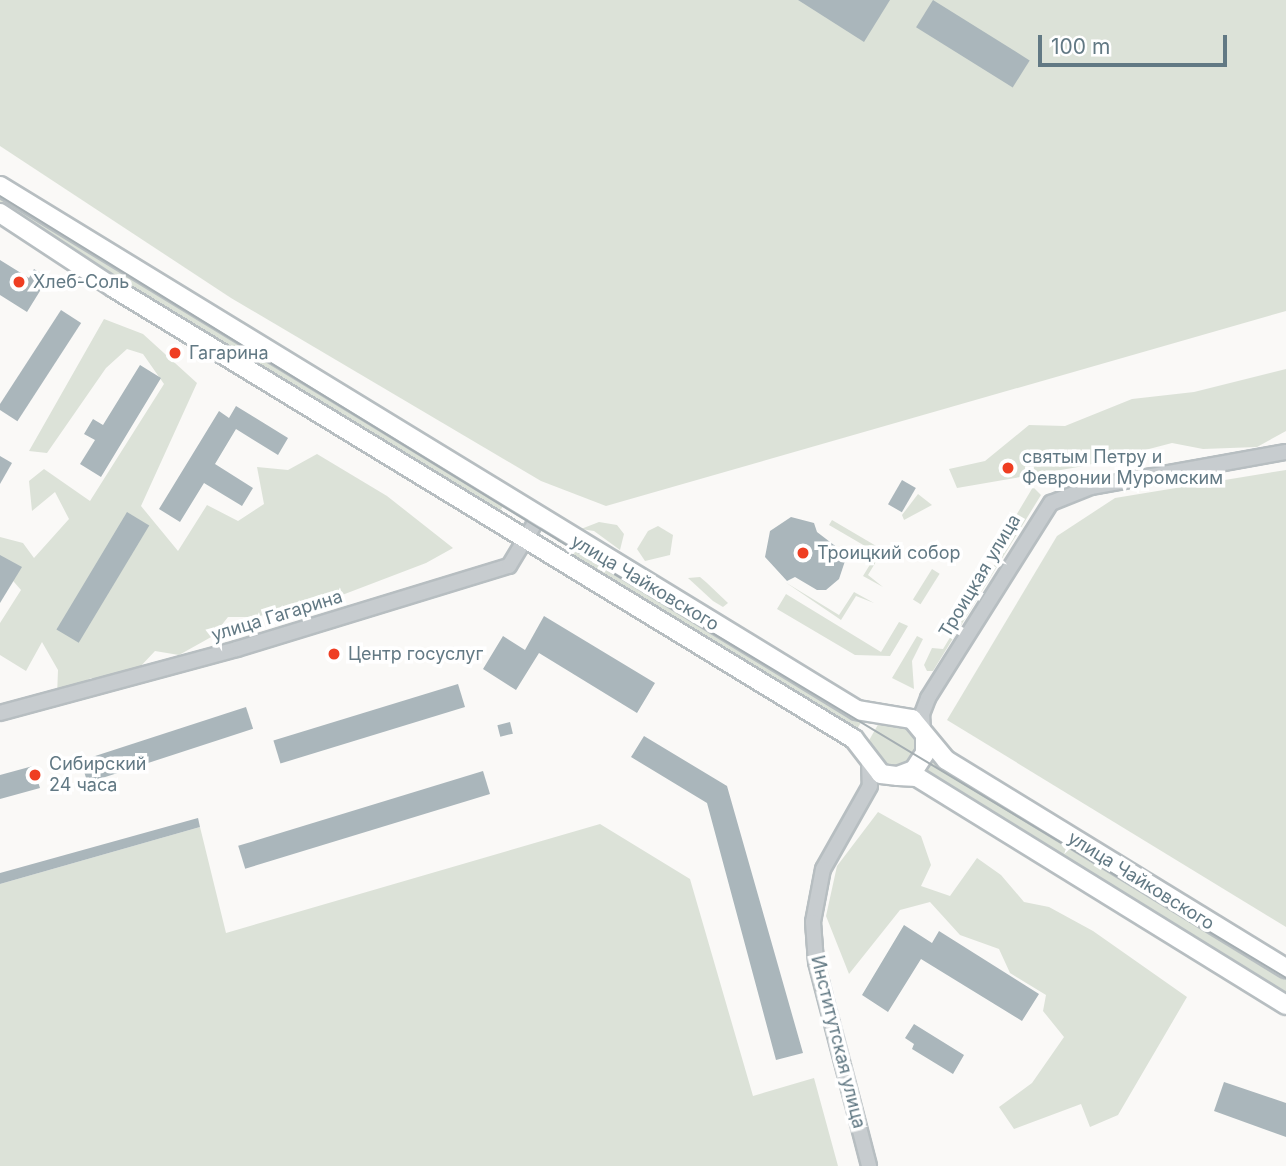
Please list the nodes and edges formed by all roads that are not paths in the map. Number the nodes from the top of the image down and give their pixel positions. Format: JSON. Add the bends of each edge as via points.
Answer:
{"nodes":[{"id":1,"x":0,"y":186,"type":"edge"},
{"id":2,"x":0,"y":213,"type":"edge"},
{"id":3,"x":1286,"y":452,"type":"edge"},
{"id":4,"x":538,"y":518,"type":"junction"},
{"id":5,"x":526,"y":539,"type":"junction"},
{"id":6,"x":928,"y":698,"type":"junction"},
{"id":7,"x":0,"y":713,"type":"edge"},
{"id":8,"x":894,"y":714,"type":"junction"},
{"id":9,"x":924,"y":734,"type":"junction"},
{"id":10,"x":867,"y":758,"type":"junction"},
{"id":11,"x":904,"y":775,"type":"junction"},
{"id":12,"x":866,"y":796,"type":"junction"},
{"id":13,"x":1286,"y":968,"type":"edge"},
{"id":14,"x":1286,"y":1005,"type":"edge"},
{"id":15,"x":869,"y":1166,"type":"edge"}],
"edges":[{"from":1,"to":4,"type":"main road","name":"улица Чайковского"},
{"from":2,"to":5,"type":"main road","name":"улица Чайковского","via":[[114,288]]},
{"from":3,"to":6,"type":"street","name":"Троицкая улица","via":[[1091,486],[1051,503]]},
{"from":4,"to":5,"type":"street","name":"улица Гагарина"},
{"from":4,"to":8,"type":"main road","name":"улица Чайковского","via":[[857,709]]},
{"from":5,"to":7,"type":"street","name":"улица Гагарина","via":[[509,566],[237,649]]},
{"from":5,"to":10,"type":"main road","name":"улица Чайковского","via":[[854,739]]},
{"from":6,"to":8,"type":"street"},
{"from":6,"to":9,"type":"street","via":[[922,714]]},
{"from":8,"to":9,"type":"main road","name":"улица Чайковского","via":[[912,719]]},
{"from":8,"to":10,"type":"main road","via":[[868,729]]},
{"from":9,"to":11,"type":"main road","via":[[924,757]]},
{"from":9,"to":13,"type":"main road","name":"улица Чайковского","via":[[946,760]]},
{"from":10,"to":11,"type":"main road","via":[[881,774]]},
{"from":10,"to":12,"type":"street","name":"Институтская улица","via":[[872,777]]},
{"from":11,"to":12,"type":"street","via":[[881,782]]},
{"from":11,"to":14,"type":"main road","via":[[917,777]]},
{"from":12,"to":15,"type":"street","name":"Институтская улица","via":[[823,869],[813,922],[816,962]]}]}
